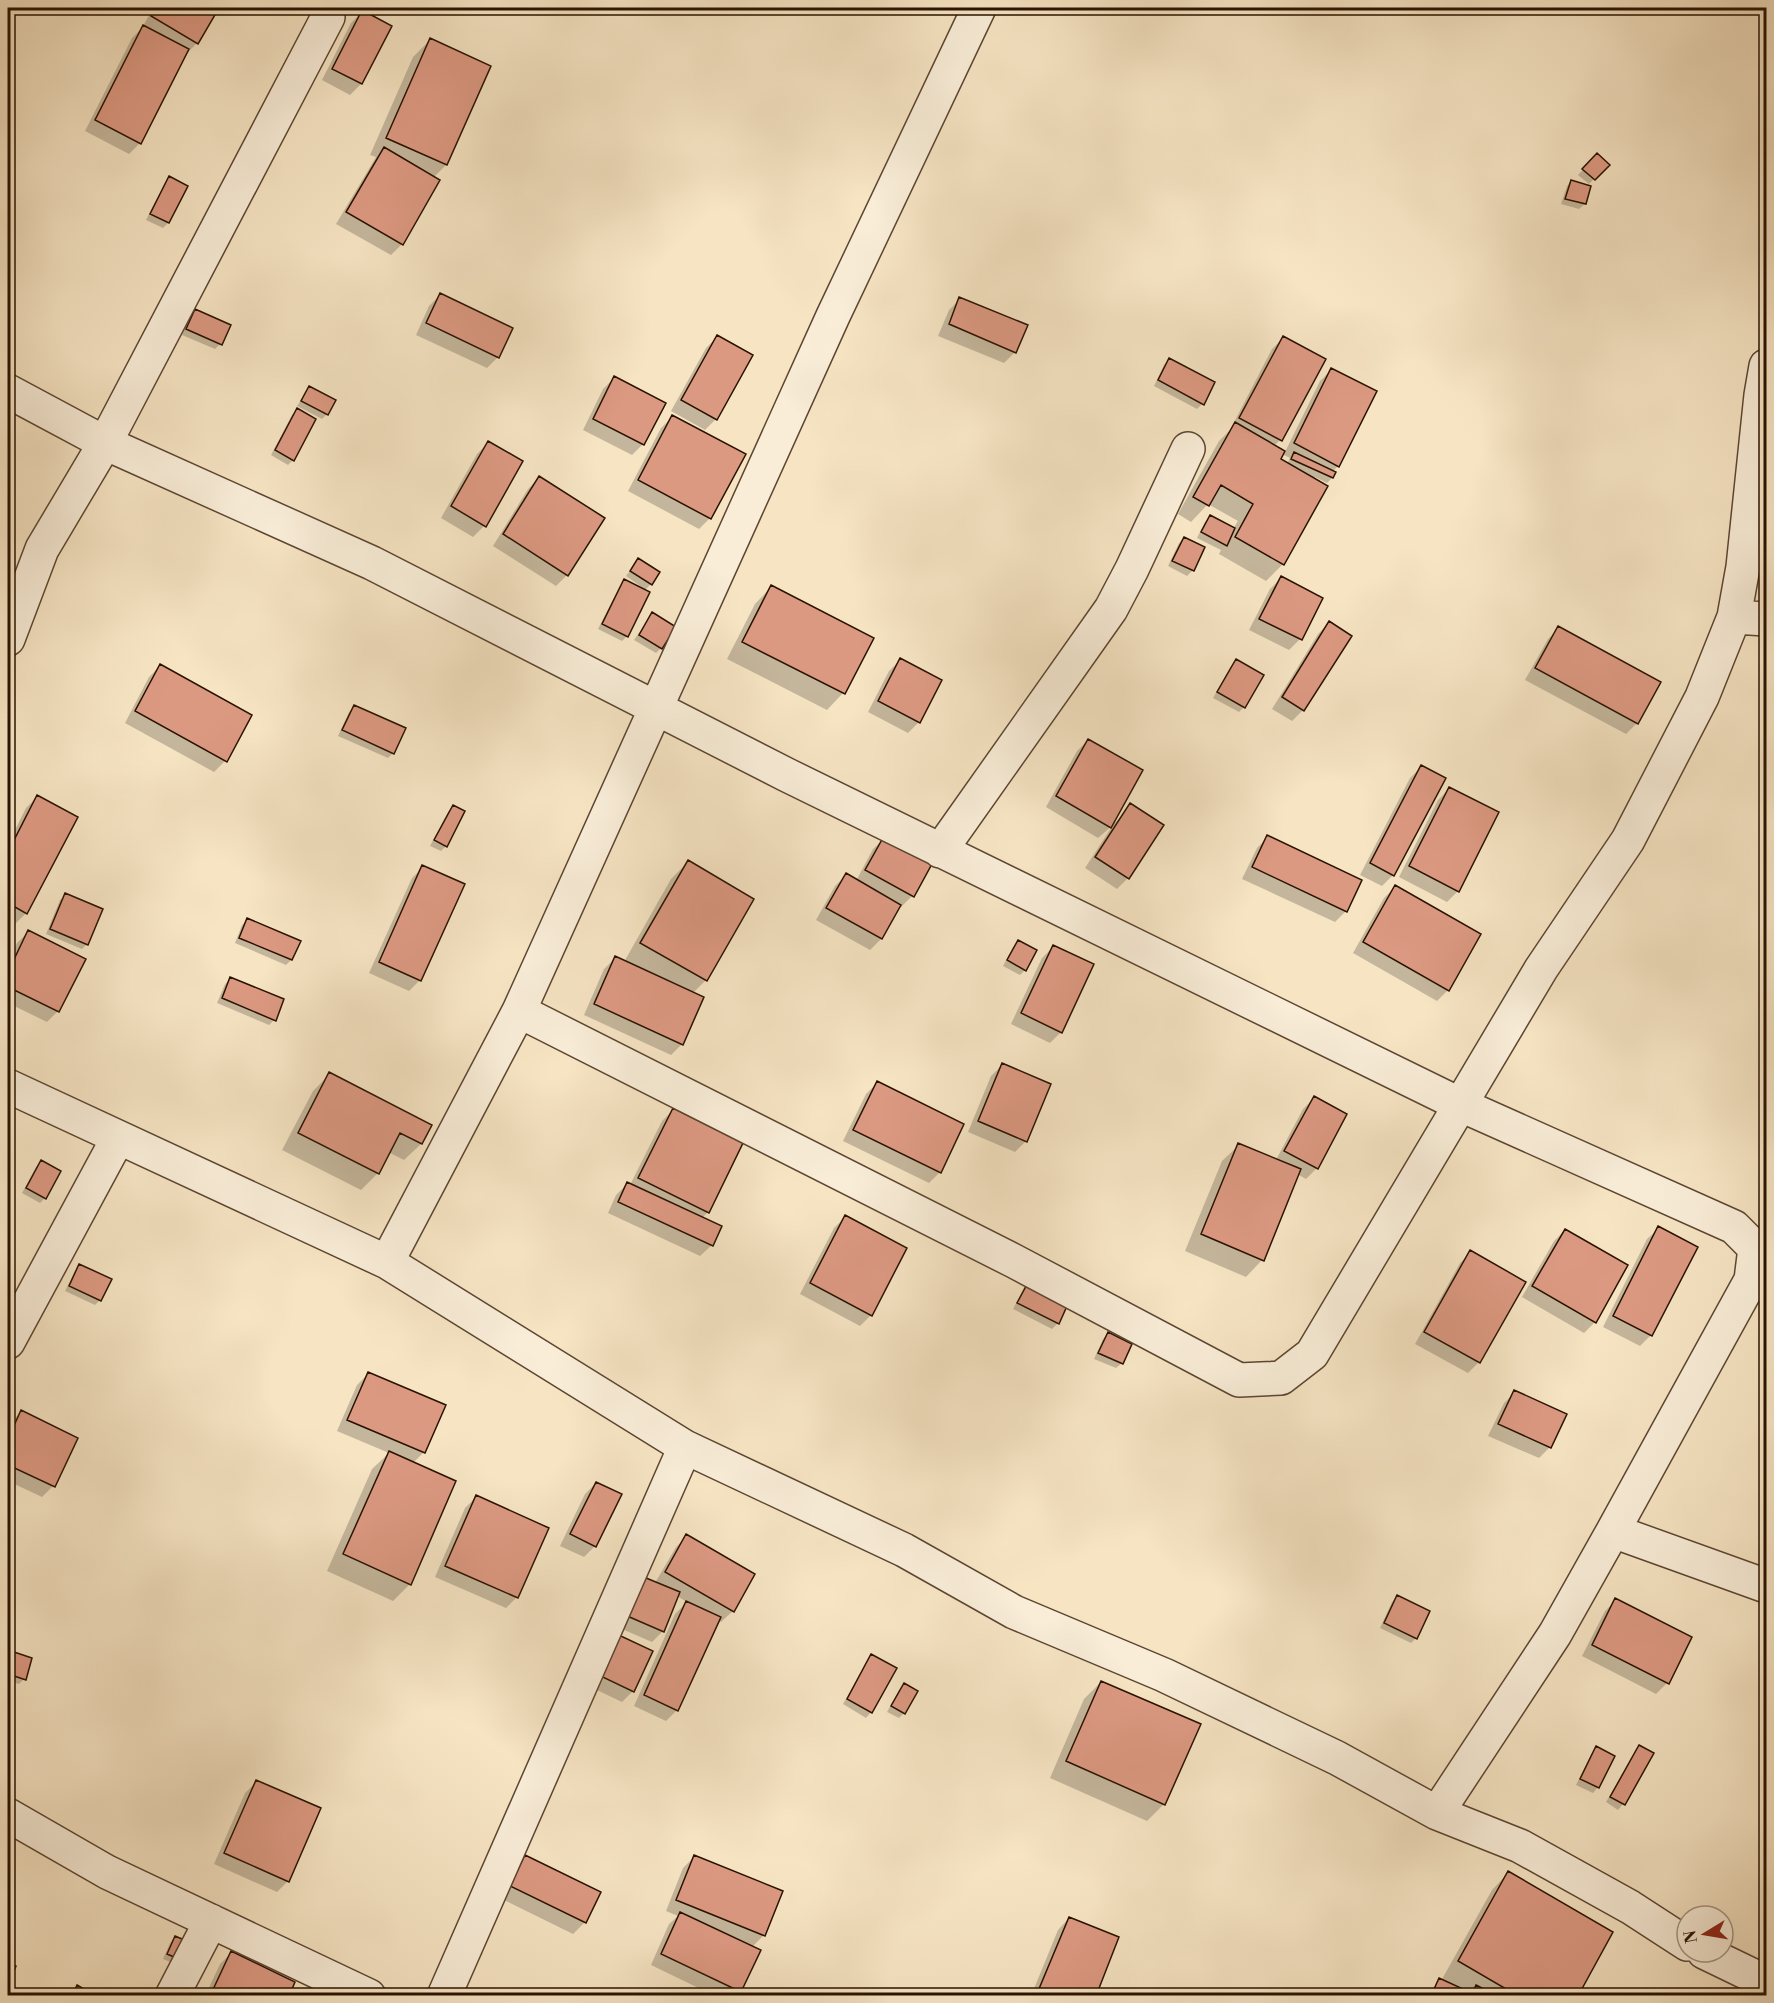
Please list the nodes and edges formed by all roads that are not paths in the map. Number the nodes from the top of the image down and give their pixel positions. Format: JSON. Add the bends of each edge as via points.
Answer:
{"nodes":[{"id":1,"x":979,"y":8,"type":"edge"},
{"id":2,"x":328,"y":17,"type":"dead end"},
{"id":3,"x":1767,"y":366,"type":"edge"},
{"id":4,"x":8,"y":391,"type":"edge"},
{"id":5,"x":105,"y":442,"type":"junction"},
{"id":6,"x":1188,"y":448,"type":"dead end"},
{"id":7,"x":1734,"y":617,"type":"junction"},
{"id":8,"x":1767,"y":619,"type":"edge"},
{"id":9,"x":8,"y":639,"type":"edge"},
{"id":10,"x":657,"y":709,"type":"junction"},
{"id":11,"x":940,"y":851,"type":"junction"},
{"id":12,"x":519,"y":1011,"type":"junction"},
{"id":13,"x":8,"y":1086,"type":"edge"},
{"id":14,"x":1461,"y":1105,"type":"junction"},
{"id":15,"x":118,"y":1138,"type":"junction"},
{"id":16,"x":387,"y":1262,"type":"junction"},
{"id":17,"x":8,"y":1342,"type":"edge"},
{"id":18,"x":685,"y":1447,"type":"junction"},
{"id":19,"x":1613,"y":1531,"type":"junction"},
{"id":20,"x":1767,"y":1586,"type":"edge"},
{"id":21,"x":1437,"y":1813,"type":"junction"},
{"id":22,"x":8,"y":1815,"type":"edge"},
{"id":23,"x":211,"y":1921,"type":"junction"},
{"id":24,"x":1675,"y":1936,"type":"edge"},
{"id":25,"x":1729,"y":1964,"type":"edge"},
{"id":26,"x":1767,"y":1982,"type":"edge"},
{"id":27,"x":172,"y":1995,"type":"edge"},
{"id":28,"x":369,"y":1995,"type":"edge"},
{"id":29,"x":444,"y":1995,"type":"edge"}],
"edges":[{"from":1,"to":10,"type":"street","via":[[833,316]]},
{"from":2,"to":5,"type":"street"},
{"from":3,"to":7,"type":"street"},
{"from":4,"to":5,"type":"street"},
{"from":5,"to":9,"type":"street","via":[[42,549]]},
{"from":5,"to":10,"type":"street","via":[[372,563]]},
{"from":6,"to":11,"type":"street","via":[[1111,609]]},
{"from":7,"to":8,"type":"street"},
{"from":7,"to":14,"type":"street","via":[[1702,698],[1628,840],[1541,969]]},
{"from":10,"to":11,"type":"street"},
{"from":10,"to":12,"type":"street"},
{"from":11,"to":14,"type":"street"},
{"from":12,"to":14,"type":"street","via":[[1004,1256],[1239,1380],[1281,1378],[1312,1354]]},
{"from":12,"to":16,"type":"street"},
{"from":13,"to":15,"type":"street"},
{"from":14,"to":19,"type":"street","via":[[1734,1227],[1755,1248],[1751,1280]]},
{"from":15,"to":16,"type":"street"},
{"from":15,"to":17,"type":"street"},
{"from":16,"to":18,"type":"street"},
{"from":18,"to":21,"type":"street","via":[[904,1550],[1014,1612],[1164,1675],[1337,1758]]},
{"from":18,"to":29,"type":"street"},
{"from":19,"to":20,"type":"street"},
{"from":19,"to":21,"type":"street","via":[[1555,1634]]},
{"from":21,"to":24,"type":"street","via":[[1520,1846]]},
{"from":22,"to":23,"type":"street","via":[[107,1872]]},
{"from":23,"to":27,"type":"street"},
{"from":23,"to":28,"type":"street"},
{"from":25,"to":26,"type":"street"}]}
